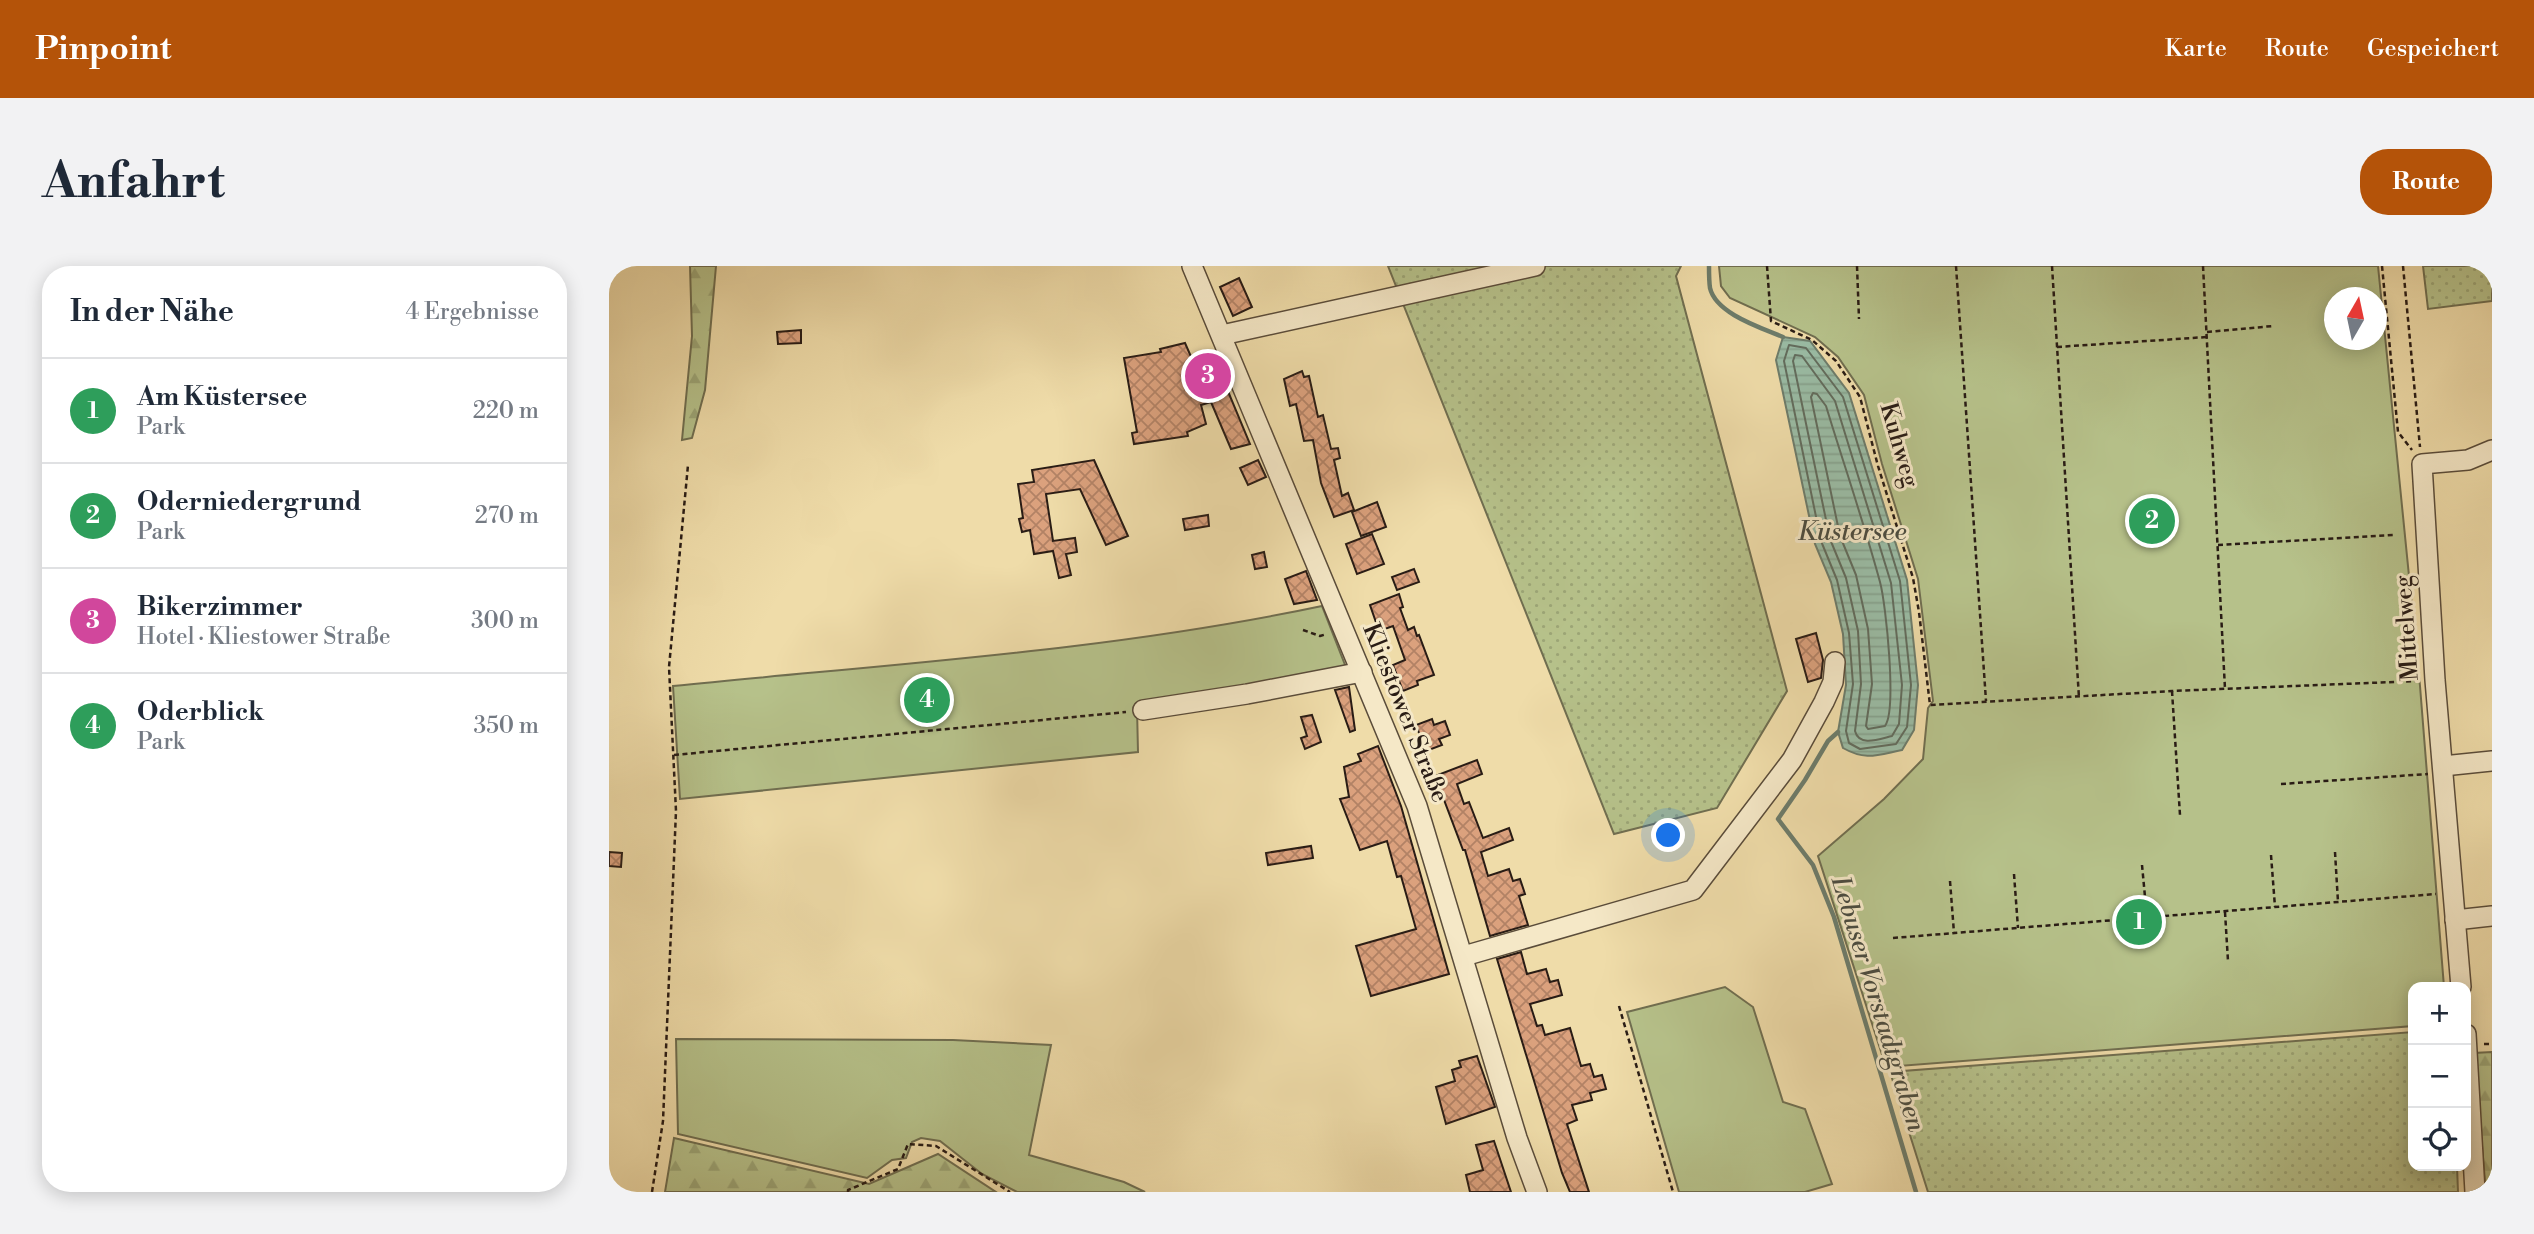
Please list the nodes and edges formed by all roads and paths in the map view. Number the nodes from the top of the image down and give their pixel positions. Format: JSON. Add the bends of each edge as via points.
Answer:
{"nodes":[{"id":1,"x":1192,"y":266,"type":"edge"},
{"id":2,"x":1535,"y":266,"type":"edge"},
{"id":3,"x":1767,"y":266,"type":"edge"},
{"id":4,"x":1857,"y":266,"type":"edge"},
{"id":5,"x":1956,"y":266,"type":"edge"},
{"id":6,"x":2052,"y":266,"type":"edge"},
{"id":7,"x":2203,"y":266,"type":"edge"},
{"id":8,"x":2382,"y":266,"type":"edge"},
{"id":9,"x":2403,"y":266,"type":"edge"},
{"id":10,"x":2384,"y":287,"type":"edge"},
{"id":11,"x":2387,"y":312,"type":"edge"},
{"id":12,"x":1859,"y":319,"type":"dead end"},
{"id":13,"x":2273,"y":326,"type":"dead end"},
{"id":14,"x":2207,"y":334,"type":"junction"},
{"id":15,"x":1222,"y":335,"type":"junction"},
{"id":16,"x":2057,"y":347,"type":"junction"},
{"id":17,"x":2492,"y":450,"type":"edge"},
{"id":18,"x":2422,"y":464,"type":"junction"},
{"id":19,"x":688,"y":465,"type":"dead end"},
{"id":20,"x":2394,"y":535,"type":"dead end"},
{"id":21,"x":2218,"y":545,"type":"junction"},
{"id":22,"x":1303,"y":629,"type":"dead end"},
{"id":23,"x":1320,"y":636,"type":"dead end"},
{"id":24,"x":1835,"y":662,"type":"dead end"},
{"id":25,"x":1362,"y":672,"type":"junction"},
{"id":26,"x":2435,"y":680,"type":"junction"},
{"id":27,"x":2225,"y":689,"type":"junction"},
{"id":28,"x":2172,"y":691,"type":"junction"},
{"id":29,"x":2079,"y":698,"type":"junction"},
{"id":30,"x":1986,"y":701,"type":"junction"},
{"id":31,"x":1143,"y":710,"type":"joint"},
{"id":32,"x":674,"y":755,"type":"junction"},
{"id":33,"x":2492,"y":761,"type":"edge"},
{"id":34,"x":2443,"y":769,"type":"junction"},
{"id":35,"x":2281,"y":784,"type":"dead end"},
{"id":36,"x":2180,"y":815,"type":"dead end"},
{"id":37,"x":2335,"y":852,"type":"dead end"},
{"id":38,"x":2271,"y":855,"type":"dead end"},
{"id":39,"x":2143,"y":865,"type":"dead end"},
{"id":40,"x":2014,"y":874,"type":"dead end"},
{"id":41,"x":1950,"y":881,"type":"dead end"},
{"id":42,"x":2453,"y":893,"type":"junction"},
{"id":43,"x":2339,"y":902,"type":"junction"},
{"id":44,"x":2275,"y":907,"type":"junction"},
{"id":45,"x":2225,"y":912,"type":"junction"},
{"id":46,"x":2492,"y":916,"type":"edge"},
{"id":47,"x":2147,"y":918,"type":"junction"},
{"id":48,"x":2455,"y":920,"type":"junction"},
{"id":49,"x":2018,"y":928,"type":"junction"},
{"id":50,"x":1954,"y":933,"type":"junction"},
{"id":51,"x":1893,"y":938,"type":"dead end"},
{"id":52,"x":1464,"y":956,"type":"junction"},
{"id":53,"x":2228,"y":961,"type":"dead end"},
{"id":54,"x":2461,"y":982,"type":"edge"},
{"id":55,"x":1619,"y":1006,"type":"dead end"},
{"id":56,"x":2467,"y":1045,"type":"edge"},
{"id":57,"x":652,"y":1192,"type":"edge"},
{"id":58,"x":848,"y":1192,"type":"edge"},
{"id":59,"x":1010,"y":1192,"type":"edge"},
{"id":60,"x":1537,"y":1192,"type":"edge"},
{"id":61,"x":1673,"y":1192,"type":"edge"},
{"id":62,"x":2475,"y":1192,"type":"edge"}],
"edges":[{"from":1,"to":15,"type":"street","name":"Kliestower Straße"},
{"from":2,"to":15,"type":"street"},
{"from":3,"to":30,"type":"path","name":"Kuhweg","via":[[1771,321],[1812,340],[1836,361],[1860,397],[1913,578],[1930,705]]},
{"from":4,"to":12,"type":"path"},
{"from":5,"to":30,"type":"path"},
{"from":6,"to":16,"type":"path"},
{"from":7,"to":14,"type":"path"},
{"from":8,"to":10,"type":"path"},
{"from":9,"to":18,"type":"path"},
{"from":11,"to":18,"type":"path","via":[[2398,432]]},
{"from":13,"to":14,"type":"path"},
{"from":14,"to":16,"type":"path"},
{"from":14,"to":21,"type":"path"},
{"from":15,"to":25,"type":"street","name":"Kliestower Straße"},
{"from":16,"to":29,"type":"path"},
{"from":17,"to":18,"type":"street","via":[[2468,460]]},
{"from":18,"to":26,"type":"street","name":"Mittelweg"},
{"from":19,"to":32,"type":"path","via":[[669,667]]},
{"from":20,"to":21,"type":"path"},
{"from":21,"to":27,"type":"path"},
{"from":22,"to":23,"type":"path"},
{"from":24,"to":52,"type":"street","via":[[1832,682],[1792,760],[1693,890]]},
{"from":25,"to":31,"type":"street"},
{"from":25,"to":52,"type":"street","name":"Kliestower Straße","via":[[1417,806]]},
{"from":26,"to":27,"type":"path","name":"Kuhweg"},
{"from":26,"to":34,"type":"street","name":"Mittelweg"},
{"from":27,"to":28,"type":"path","name":"Kuhweg"},
{"from":28,"to":29,"type":"path","name":"Kuhweg"},
{"from":28,"to":36,"type":"path"},
{"from":29,"to":30,"type":"path","name":"Kuhweg"},
{"from":31,"to":32,"type":"path"},
{"from":32,"to":57,"type":"path","via":[[668,1038],[663,1121]]},
{"from":33,"to":34,"type":"street"},
{"from":34,"to":35,"type":"path"},
{"from":34,"to":42,"type":"street","name":"Mittelweg"},
{"from":37,"to":43,"type":"path"},
{"from":38,"to":44,"type":"path"},
{"from":39,"to":47,"type":"path"},
{"from":40,"to":49,"type":"path"},
{"from":41,"to":50,"type":"path"},
{"from":42,"to":43,"type":"path"},
{"from":42,"to":48,"type":"street","name":"Mittelweg"},
{"from":43,"to":44,"type":"path"},
{"from":44,"to":45,"type":"path"},
{"from":45,"to":47,"type":"path"},
{"from":45,"to":53,"type":"path"},
{"from":46,"to":48,"type":"street"},
{"from":47,"to":49,"type":"path"},
{"from":48,"to":54,"type":"street","name":"Mittelweg"},
{"from":49,"to":50,"type":"path"},
{"from":50,"to":51,"type":"path"},
{"from":52,"to":60,"type":"street","name":"Kliestower Straße"},
{"from":55,"to":61,"type":"path"},
{"from":56,"to":62,"type":"street"},
{"from":58,"to":59,"type":"path","via":[[898,1169],[908,1144],[936,1146]]}]}
